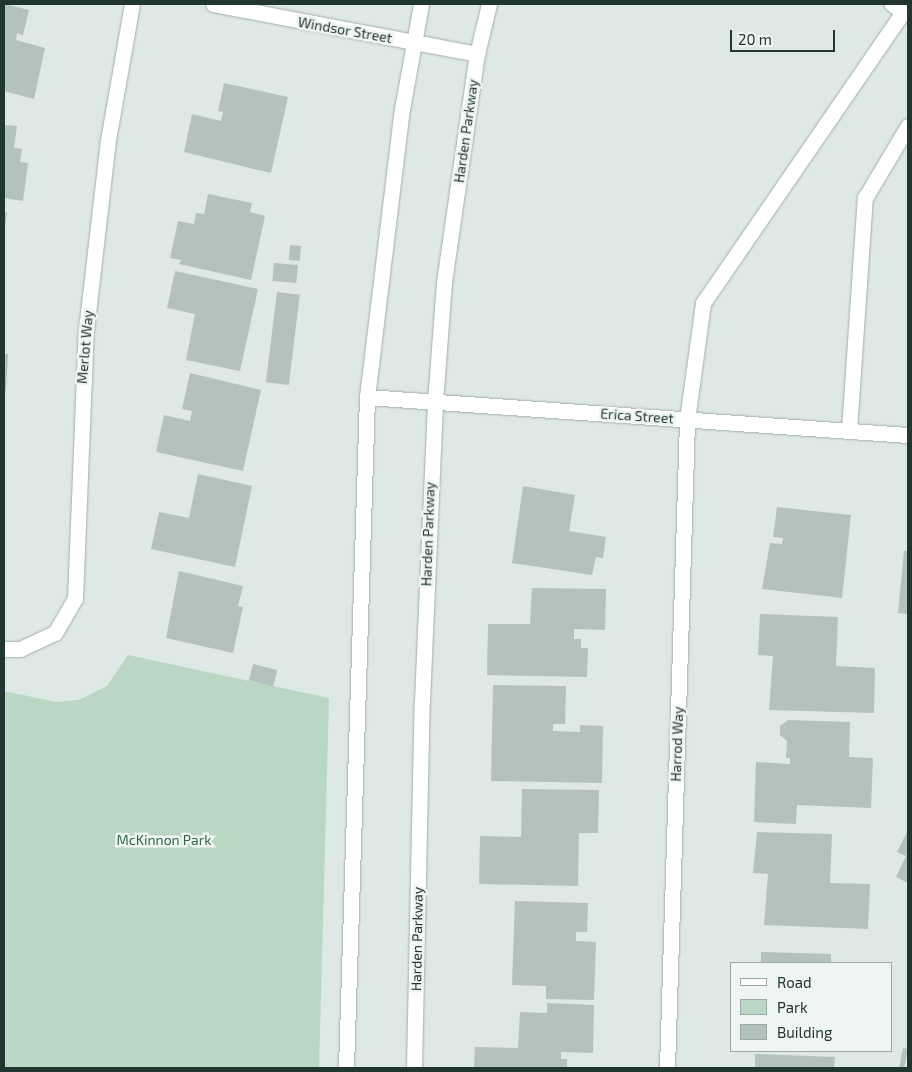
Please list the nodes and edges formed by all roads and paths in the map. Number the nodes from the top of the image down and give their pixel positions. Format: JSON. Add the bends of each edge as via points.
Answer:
{"nodes":[{"id":1,"x":132,"y":4,"type":"edge"},
{"id":2,"x":214,"y":4,"type":"edge"},
{"id":3,"x":421,"y":4,"type":"edge"},
{"id":4,"x":489,"y":4,"type":"edge"},
{"id":5,"x":903,"y":9,"type":"edge"},
{"id":6,"x":412,"y":42,"type":"junction"},
{"id":7,"x":477,"y":54,"type":"junction"},
{"id":8,"x":908,"y":126,"type":"edge"},
{"id":9,"x":366,"y":397,"type":"junction"},
{"id":10,"x":435,"y":402,"type":"junction"},
{"id":11,"x":687,"y":420,"type":"junction"},
{"id":12,"x":848,"y":430,"type":"junction"},
{"id":13,"x":908,"y":436,"type":"edge"},
{"id":14,"x":4,"y":649,"type":"edge"},
{"id":15,"x":346,"y":1068,"type":"edge"},
{"id":16,"x":414,"y":1068,"type":"edge"},
{"id":17,"x":667,"y":1068,"type":"edge"}],
"edges":[{"from":1,"to":14,"type":"street","name":"Merlot Way","via":[[108,140],[86,330],[74,598],[55,633],[20,649]]},
{"from":2,"to":6,"type":"street","name":"Windsor Street"},
{"from":3,"to":6,"type":"street"},
{"from":4,"to":7,"type":"street","name":"Harden Parkway"},
{"from":5,"to":11,"type":"street","name":"Harrod Way","via":[[705,296]]},
{"from":6,"to":7,"type":"street","name":"Windsor Street"},
{"from":6,"to":9,"type":"street"},
{"from":7,"to":10,"type":"street","name":"Harden Parkway","via":[[444,282]]},
{"from":8,"to":12,"type":"street","via":[[865,198]]},
{"from":9,"to":10,"type":"street","name":"Erica Street"},
{"from":9,"to":15,"type":"street"},
{"from":10,"to":11,"type":"street","name":"Erica Street"},
{"from":10,"to":16,"type":"street","name":"Harden Parkway","via":[[422,691]]},
{"from":11,"to":12,"type":"street","name":"Erica Street"},
{"from":11,"to":17,"type":"street","name":"Harrod Way"},
{"from":12,"to":13,"type":"street","name":"Erica Street"}]}
